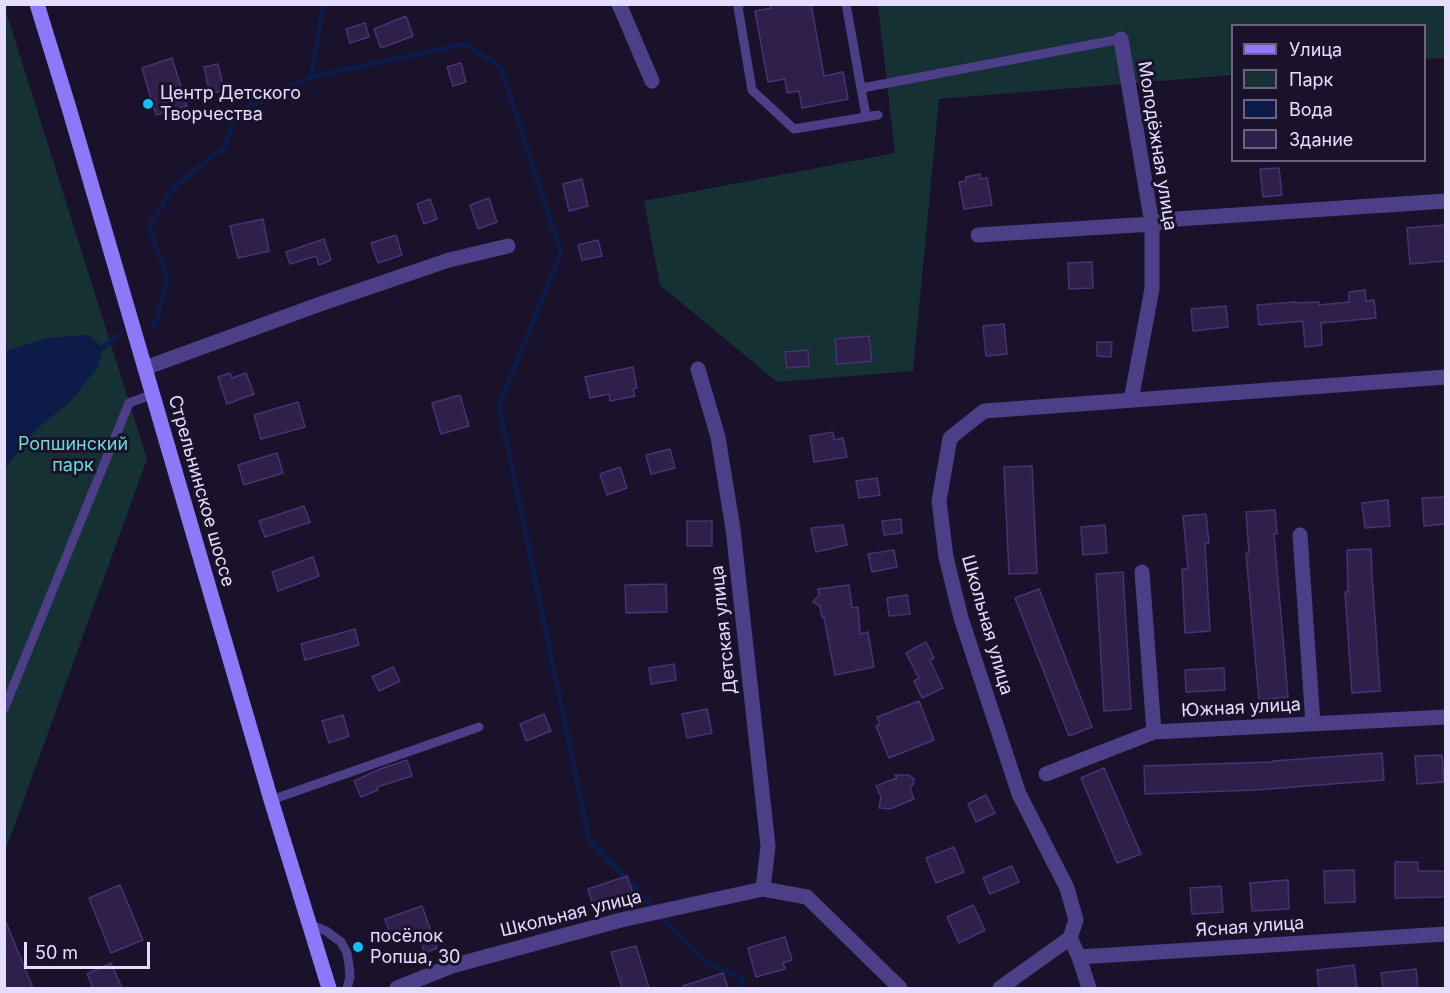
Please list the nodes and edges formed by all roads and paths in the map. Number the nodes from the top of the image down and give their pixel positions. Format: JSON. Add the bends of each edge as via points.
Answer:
{"nodes":[{"id":1,"x":37,"y":4,"type":"edge"},
{"id":2,"x":619,"y":4,"type":"edge"},
{"id":3,"x":740,"y":4,"type":"edge"},
{"id":4,"x":846,"y":4,"type":"edge"},
{"id":5,"x":1121,"y":39,"type":"joint"},
{"id":6,"x":652,"y":81,"type":"dead end"},
{"id":7,"x":862,"y":88,"type":"junction"},
{"id":8,"x":878,"y":115,"type":"dead end"},
{"id":9,"x":866,"y":117,"type":"junction"},
{"id":10,"x":1446,"y":201,"type":"edge"},
{"id":11,"x":1152,"y":224,"type":"junction"},
{"id":12,"x":978,"y":234,"type":"dead end"},
{"id":13,"x":508,"y":246,"type":"dead end"},
{"id":14,"x":145,"y":368,"type":"junction"},
{"id":15,"x":698,"y":369,"type":"dead end"},
{"id":16,"x":1446,"y":376,"type":"edge"},
{"id":17,"x":153,"y":394,"type":"junction"},
{"id":18,"x":1131,"y":400,"type":"junction"},
{"id":19,"x":1300,"y":535,"type":"dead end"},
{"id":20,"x":1142,"y":572,"type":"dead end"},
{"id":21,"x":4,"y":709,"type":"edge"},
{"id":22,"x":1446,"y":717,"type":"edge"},
{"id":23,"x":1313,"y":724,"type":"junction"},
{"id":24,"x":478,"y":727,"type":"dead end"},
{"id":25,"x":1154,"y":732,"type":"junction"},
{"id":26,"x":1046,"y":774,"type":"dead end"},
{"id":27,"x":272,"y":800,"type":"junction"},
{"id":28,"x":763,"y":889,"type":"junction"},
{"id":29,"x":309,"y":924,"type":"junction"},
{"id":30,"x":1446,"y":934,"type":"edge"},
{"id":31,"x":1070,"y":938,"type":"junction"},
{"id":32,"x":1079,"y":957,"type":"junction"},
{"id":33,"x":329,"y":988,"type":"edge"},
{"id":34,"x":346,"y":988,"type":"edge"},
{"id":35,"x":397,"y":988,"type":"edge"},
{"id":36,"x":900,"y":988,"type":"edge"},
{"id":37,"x":1000,"y":988,"type":"edge"},
{"id":38,"x":1089,"y":988,"type":"edge"}],
"edges":[{"from":1,"to":14,"type":"main road","name":"Стрельнинское шоссе"},
{"from":2,"to":6,"type":"street"},
{"from":3,"to":9,"type":"lane","via":[[752,90],[794,129]]},
{"from":4,"to":7,"type":"lane"},
{"from":5,"to":7,"type":"lane"},
{"from":5,"to":11,"type":"street","name":"Молодёжная улица"},
{"from":7,"to":9,"type":"lane"},
{"from":8,"to":9,"type":"lane"},
{"from":10,"to":11,"type":"street","via":[[1189,218]]},
{"from":11,"to":12,"type":"street"},
{"from":11,"to":18,"type":"street","name":"Молодёжная улица","via":[[1152,289]]},
{"from":13,"to":14,"type":"street","via":[[449,260]]},
{"from":14,"to":17,"type":"main road","name":"Стрельнинское шоссе"},
{"from":15,"to":28,"type":"street","name":"Детская улица","via":[[718,437],[733,529],[768,846]]},
{"from":16,"to":18,"type":"street","name":"Школьная улица"},
{"from":17,"to":21,"type":"lane","via":[[129,404]]},
{"from":17,"to":27,"type":"main road","name":"Стрельнинское шоссе"},
{"from":18,"to":31,"type":"street","name":"Школьная улица","via":[[984,411],[950,438],[939,501],[946,557],[961,618],[1019,794],[1067,888],[1076,920]]},
{"from":19,"to":23,"type":"street"},
{"from":20,"to":25,"type":"street"},
{"from":22,"to":23,"type":"street","name":"Южная улица"},
{"from":23,"to":25,"type":"street","name":"Южная улица"},
{"from":24,"to":27,"type":"lane"},
{"from":25,"to":26,"type":"street","name":"Южная улица"},
{"from":27,"to":29,"type":"main road","name":"Стрельнинское шоссе"},
{"from":28,"to":35,"type":"street","name":"Школьная улица","via":[[621,920],[452,966]]},
{"from":28,"to":36,"type":"street","name":"Школьная улица","via":[[807,897]]},
{"from":29,"to":33,"type":"main road","name":"Стрельнинское шоссе"},
{"from":29,"to":34,"type":"lane","via":[[341,942],[349,965]]},
{"from":30,"to":32,"type":"street","name":"Ясная улица"},
{"from":31,"to":32,"type":"street"},
{"from":31,"to":37,"type":"street"},
{"from":32,"to":38,"type":"street"}]}
